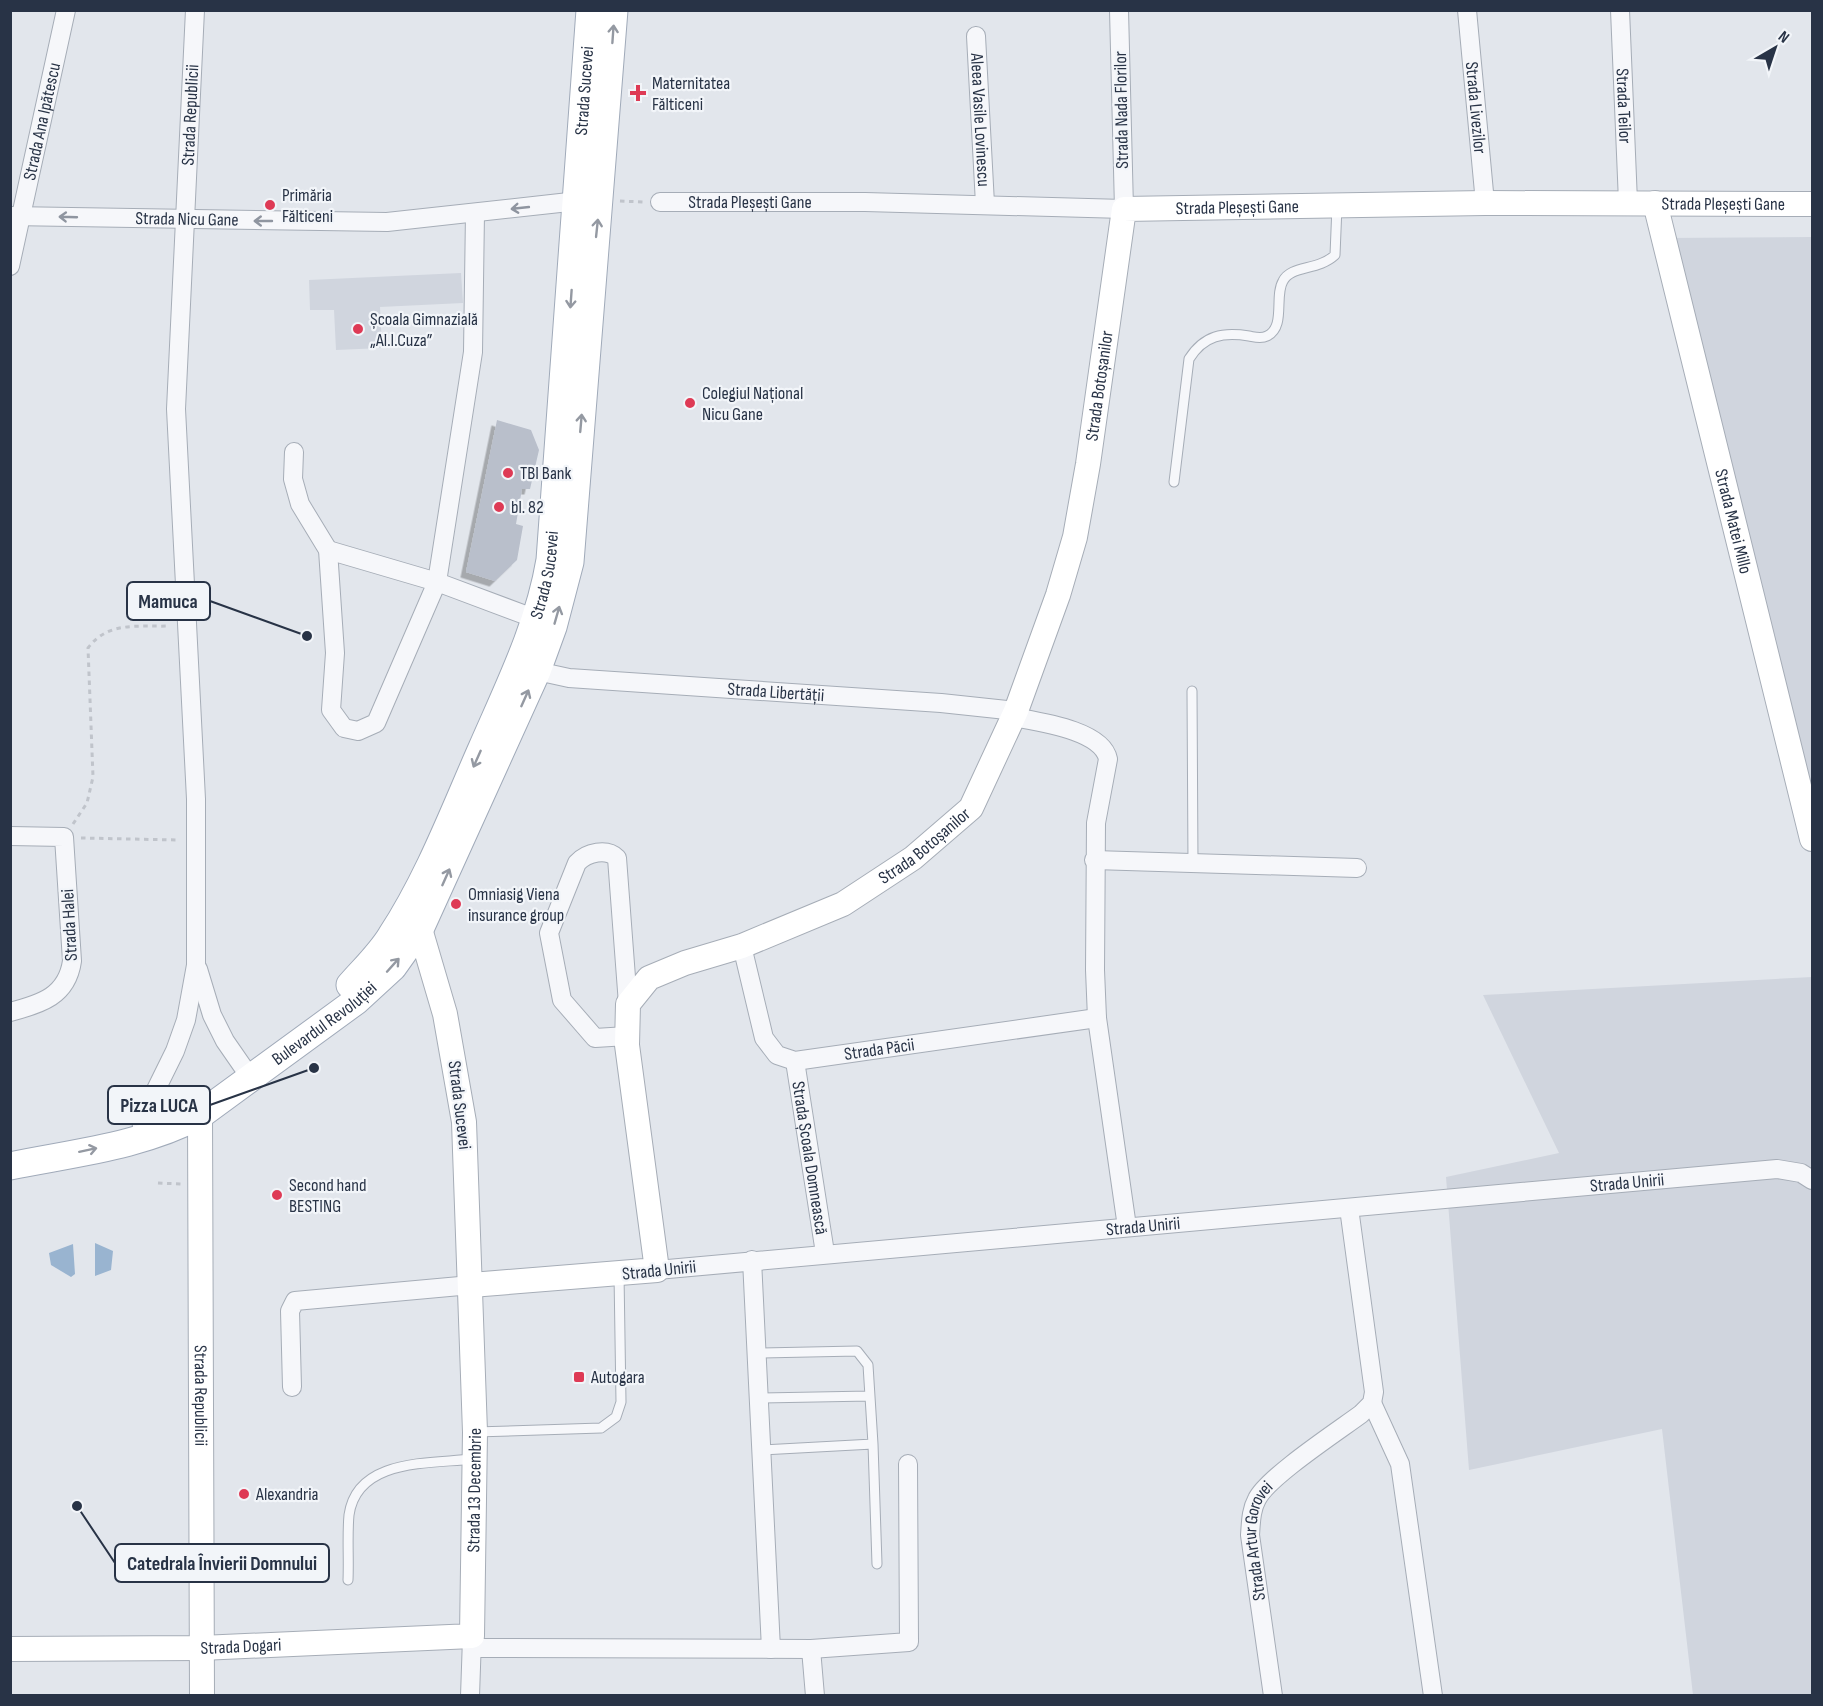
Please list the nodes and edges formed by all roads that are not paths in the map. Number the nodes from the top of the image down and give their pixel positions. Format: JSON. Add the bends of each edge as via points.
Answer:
{"nodes":[{"id":1,"x":66,"y":10,"type":"edge"},
{"id":2,"x":195,"y":10,"type":"edge"},
{"id":3,"x":590,"y":10,"type":"edge"},
{"id":4,"x":614,"y":10,"type":"edge"},
{"id":5,"x":1119,"y":10,"type":"edge"},
{"id":6,"x":1467,"y":10,"type":"edge"},
{"id":7,"x":1620,"y":10,"type":"edge"},
{"id":8,"x":976,"y":36,"type":"dead end"},
{"id":9,"x":596,"y":90,"type":"junction"},
{"id":10,"x":589,"y":201,"type":"junction"},
{"id":11,"x":660,"y":202,"type":"road end"},
{"id":12,"x":1628,"y":202,"type":"junction"},
{"id":13,"x":1485,"y":203,"type":"junction"},
{"id":14,"x":1655,"y":203,"type":"junction"},
{"id":15,"x":985,"y":204,"type":"junction"},
{"id":16,"x":1812,"y":204,"type":"edge"},
{"id":17,"x":1337,"y":205,"type":"junction"},
{"id":18,"x":1124,"y":209,"type":"junction"},
{"id":19,"x":475,"y":213,"type":"junction"},
{"id":20,"x":16,"y":216,"type":"edge"},
{"id":21,"x":186,"y":221,"type":"junction"},
{"id":22,"x":10,"y":266,"type":"edge"},
{"id":23,"x":294,"y":452,"type":"dead end"},
{"id":24,"x":1174,"y":482,"type":"dead end"},
{"id":25,"x":328,"y":550,"type":"junction"},
{"id":26,"x":437,"y":582,"type":"junction"},
{"id":27,"x":536,"y":619,"type":"junction"},
{"id":28,"x":537,"y":670,"type":"junction"},
{"id":29,"x":1192,"y":691,"type":"dead end"},
{"id":30,"x":1014,"y":714,"type":"junction"},
{"id":31,"x":10,"y":836,"type":"edge"},
{"id":32,"x":1812,"y":839,"type":"edge"},
{"id":33,"x":1094,"y":860,"type":"junction"},
{"id":34,"x":1193,"y":862,"type":"junction"},
{"id":35,"x":1357,"y":868,"type":"dead end"},
{"id":36,"x":413,"y":920,"type":"junction"},
{"id":37,"x":742,"y":946,"type":"junction"},
{"id":38,"x":196,"y":965,"type":"junction"},
{"id":39,"x":628,"y":1004,"type":"junction"},
{"id":40,"x":10,"y":1012,"type":"edge"},
{"id":41,"x":1097,"y":1018,"type":"junction"},
{"id":42,"x":627,"y":1036,"type":"junction"},
{"id":43,"x":795,"y":1061,"type":"junction"},
{"id":44,"x":247,"y":1073,"type":"junction"},
{"id":45,"x":198,"y":1107,"type":"junction"},
{"id":46,"x":143,"y":1129,"type":"junction"},
{"id":47,"x":10,"y":1148,"type":"edge"},
{"id":48,"x":10,"y":1166,"type":"edge"},
{"id":49,"x":1812,"y":1179,"type":"edge"},
{"id":50,"x":1349,"y":1208,"type":"junction"},
{"id":51,"x":1127,"y":1227,"type":"junction"},
{"id":52,"x":825,"y":1253,"type":"junction"},
{"id":53,"x":752,"y":1260,"type":"junction"},
{"id":54,"x":657,"y":1270,"type":"junction"},
{"id":55,"x":619,"y":1274,"type":"junction"},
{"id":56,"x":471,"y":1285,"type":"junction"},
{"id":57,"x":756,"y":1353,"type":"junction"},
{"id":58,"x":292,"y":1387,"type":"dead end"},
{"id":59,"x":870,"y":1396,"type":"junction"},
{"id":60,"x":758,"y":1398,"type":"junction"},
{"id":61,"x":1372,"y":1403,"type":"junction"},
{"id":62,"x":475,"y":1432,"type":"junction"},
{"id":63,"x":873,"y":1444,"type":"junction"},
{"id":64,"x":761,"y":1450,"type":"junction"},
{"id":65,"x":475,"y":1459,"type":"junction"},
{"id":66,"x":908,"y":1464,"type":"dead end"},
{"id":67,"x":877,"y":1564,"type":"dead end"},
{"id":68,"x":348,"y":1580,"type":"dead end"},
{"id":69,"x":472,"y":1642,"type":"junction"},
{"id":70,"x":201,"y":1648,"type":"junction"},
{"id":71,"x":10,"y":1649,"type":"edge"},
{"id":72,"x":771,"y":1649,"type":"junction"},
{"id":73,"x":811,"y":1649,"type":"junction"},
{"id":74,"x":202,"y":1695,"type":"edge"},
{"id":75,"x":470,"y":1695,"type":"edge"},
{"id":76,"x":815,"y":1695,"type":"edge"},
{"id":77,"x":1273,"y":1695,"type":"edge"},
{"id":78,"x":1433,"y":1695,"type":"edge"}],
"edges":[{"from":1,"to":20,"type":"street","name":"Strada Ana Ipătescu"},
{"from":2,"to":21,"type":"street","name":"Strada Republicii"},
{"from":3,"to":9,"type":"main road","name":"Strada Sucevei"},
{"from":9,"to":4,"type":"main road","name":"Strada Sucevei","one_way":true},
{"from":5,"to":18,"type":"street","name":"Strada Nada Florilor"},
{"from":6,"to":13,"type":"street","name":"Strada Livezilor"},
{"from":7,"to":12,"type":"street","name":"Strada Teilor"},
{"from":8,"to":15,"type":"street","name":"Aleea Vasile Lovinescu"},
{"from":9,"to":10,"type":"main road","name":"Strada Sucevei"},
{"from":10,"to":19,"type":"street","name":"Strada Nicu Gane","one_way":true},
{"from":10,"to":27,"type":"main road","name":"Strada Sucevei","one_way":true,"via":[[550,560]]},
{"from":28,"to":10,"type":"main road","name":"Strada Sucevei","one_way":true,"via":[[570,561]]},
{"from":11,"to":15,"type":"street","name":"Strada Pleșești Gane"},
{"from":12,"to":13,"type":"street","name":"Strada Pleșești Gane"},
{"from":12,"to":14,"type":"street","name":"Strada Pleșești Gane"},
{"from":13,"to":17,"type":"street","name":"Strada Pleșești Gane"},
{"from":14,"to":16,"type":"street","name":"Strada Pleșești Gane"},
{"from":14,"to":32,"type":"street","name":"Strada Matei Millo"},
{"from":15,"to":18,"type":"street","name":"Strada Pleșești Gane"},
{"from":17,"to":18,"type":"street","name":"Strada Pleșești Gane"},
{"from":17,"to":24,"type":"lane","via":[[1335,255],[1326,263],[1288,274],[1282,282],[1276,327],[1270,335],[1261,338],[1227,333],[1209,338],[1189,359]]},
{"from":18,"to":30,"type":"street","name":"Strada Botoșanilor","via":[[1075,537]]},
{"from":19,"to":21,"type":"street","name":"Strada Nicu Gane","one_way":true,"via":[[387,222]]},
{"from":19,"to":26,"type":"street","via":[[473,352]]},
{"from":21,"to":20,"type":"street","name":"Strada Nicu Gane","one_way":true},
{"from":20,"to":22,"type":"street","name":"Strada Ana Ipătescu"},
{"from":21,"to":38,"type":"street","name":"Strada Republicii","via":[[176,410],[196,841]]},
{"from":23,"to":25,"type":"street","via":[[293,479],[300,504]]},
{"from":25,"to":26,"type":"street"},
{"from":25,"to":26,"type":"street","via":[[335,653],[331,710],[338,723],[351,730],[376,723]]},
{"from":26,"to":27,"type":"street"},
{"from":27,"to":36,"type":"main road","name":"Strada Sucevei","one_way":true,"via":[[444,835]]},
{"from":28,"to":30,"type":"street","name":"Strada Libertății","via":[[568,678],[941,703]]},
{"from":36,"to":28,"type":"main road","name":"Strada Sucevei","one_way":true},
{"from":29,"to":34,"type":"lane"},
{"from":30,"to":33,"type":"street","via":[[1084,735],[1106,750]]},
{"from":30,"to":37,"type":"street","name":"Strada Botoșanilor","via":[[971,808],[942,835],[843,904]]},
{"from":31,"to":40,"type":"street","name":"Strada Halei","via":[[64,837],[72,962],[61,991],[42,1003]]},
{"from":33,"to":34,"type":"street"},
{"from":33,"to":41,"type":"street"},
{"from":34,"to":35,"type":"street"},
{"from":36,"to":44,"type":"main road","name":"Bulevardul Revoluției","via":[[393,967],[363,994]]},
{"from":36,"to":56,"type":"street","name":"Strada Sucevei","via":[[446,1014],[464,1122]]},
{"from":37,"to":39,"type":"street","name":"Strada Botoșanilor","via":[[649,978]]},
{"from":37,"to":43,"type":"street","via":[[764,1038],[777,1055]]},
{"from":38,"to":44,"type":"street","via":[[212,1015]]},
{"from":38,"to":46,"type":"street","via":[[186,1020]]},
{"from":39,"to":42,"type":"street"},
{"from":39,"to":42,"type":"street","via":[[617,858],[606,852],[585,856],[578,863],[549,933],[562,1000],[596,1038]]},
{"from":41,"to":43,"type":"street","name":"Strada Păcii"},
{"from":41,"to":51,"type":"street"},
{"from":42,"to":54,"type":"street"},
{"from":43,"to":52,"type":"street","name":"Strada Școala Domnească"},
{"from":44,"to":45,"type":"main road","name":"Bulevardul Revoluției"},
{"from":45,"to":46,"type":"main road","name":"Bulevardul Revoluției","via":[[177,1128]]},
{"from":45,"to":70,"type":"street","name":"Strada Republicii"},
{"from":46,"to":47,"type":"main road","name":"Bulevardul Revoluției"},
{"from":48,"to":46,"type":"main road","name":"Bulevardul Revoluției","one_way":true},
{"from":49,"to":50,"type":"street","name":"Strada Unirii","via":[[1777,1169]]},
{"from":50,"to":51,"type":"street","name":"Strada Unirii"},
{"from":50,"to":61,"type":"street","via":[[1374,1392]]},
{"from":51,"to":52,"type":"street","name":"Strada Unirii"},
{"from":52,"to":53,"type":"street","name":"Strada Unirii"},
{"from":53,"to":54,"type":"street","name":"Strada Unirii"},
{"from":53,"to":57,"type":"street"},
{"from":54,"to":55,"type":"street","name":"Strada Unirii"},
{"from":55,"to":56,"type":"street","name":"Strada Unirii"},
{"from":55,"to":62,"type":"lane","via":[[621,1402],[616,1417],[601,1428]]},
{"from":56,"to":58,"type":"street","via":[[295,1301],[290,1311]]},
{"from":56,"to":62,"type":"street","name":"Strada 13 Decembrie"},
{"from":57,"to":59,"type":"lane","via":[[857,1351],[868,1365]]},
{"from":57,"to":60,"type":"street"},
{"from":59,"to":60,"type":"lane"},
{"from":59,"to":63,"type":"lane"},
{"from":60,"to":64,"type":"street"},
{"from":61,"to":77,"type":"street","name":"Strada Artur Gorovei","via":[[1270,1483],[1257,1498],[1250,1535]]},
{"from":61,"to":78,"type":"street","via":[[1400,1464]]},
{"from":62,"to":65,"type":"street","name":"Strada 13 Decembrie"},
{"from":63,"to":64,"type":"lane"},
{"from":63,"to":67,"type":"lane"},
{"from":64,"to":72,"type":"street"},
{"from":65,"to":68,"type":"lane","via":[[389,1469],[365,1483],[350,1514]]},
{"from":65,"to":69,"type":"street","name":"Strada 13 Decembrie"},
{"from":66,"to":73,"type":"street","via":[[909,1642]]},
{"from":69,"to":70,"type":"street","name":"Strada Dogari"},
{"from":69,"to":72,"type":"street"},
{"from":69,"to":75,"type":"street","name":"Strada 13 Decembrie"},
{"from":70,"to":71,"type":"street","name":"Strada Dogari"},
{"from":70,"to":74,"type":"street","name":"Strada Republicii"},
{"from":72,"to":73,"type":"street"},
{"from":73,"to":76,"type":"street"}]}
